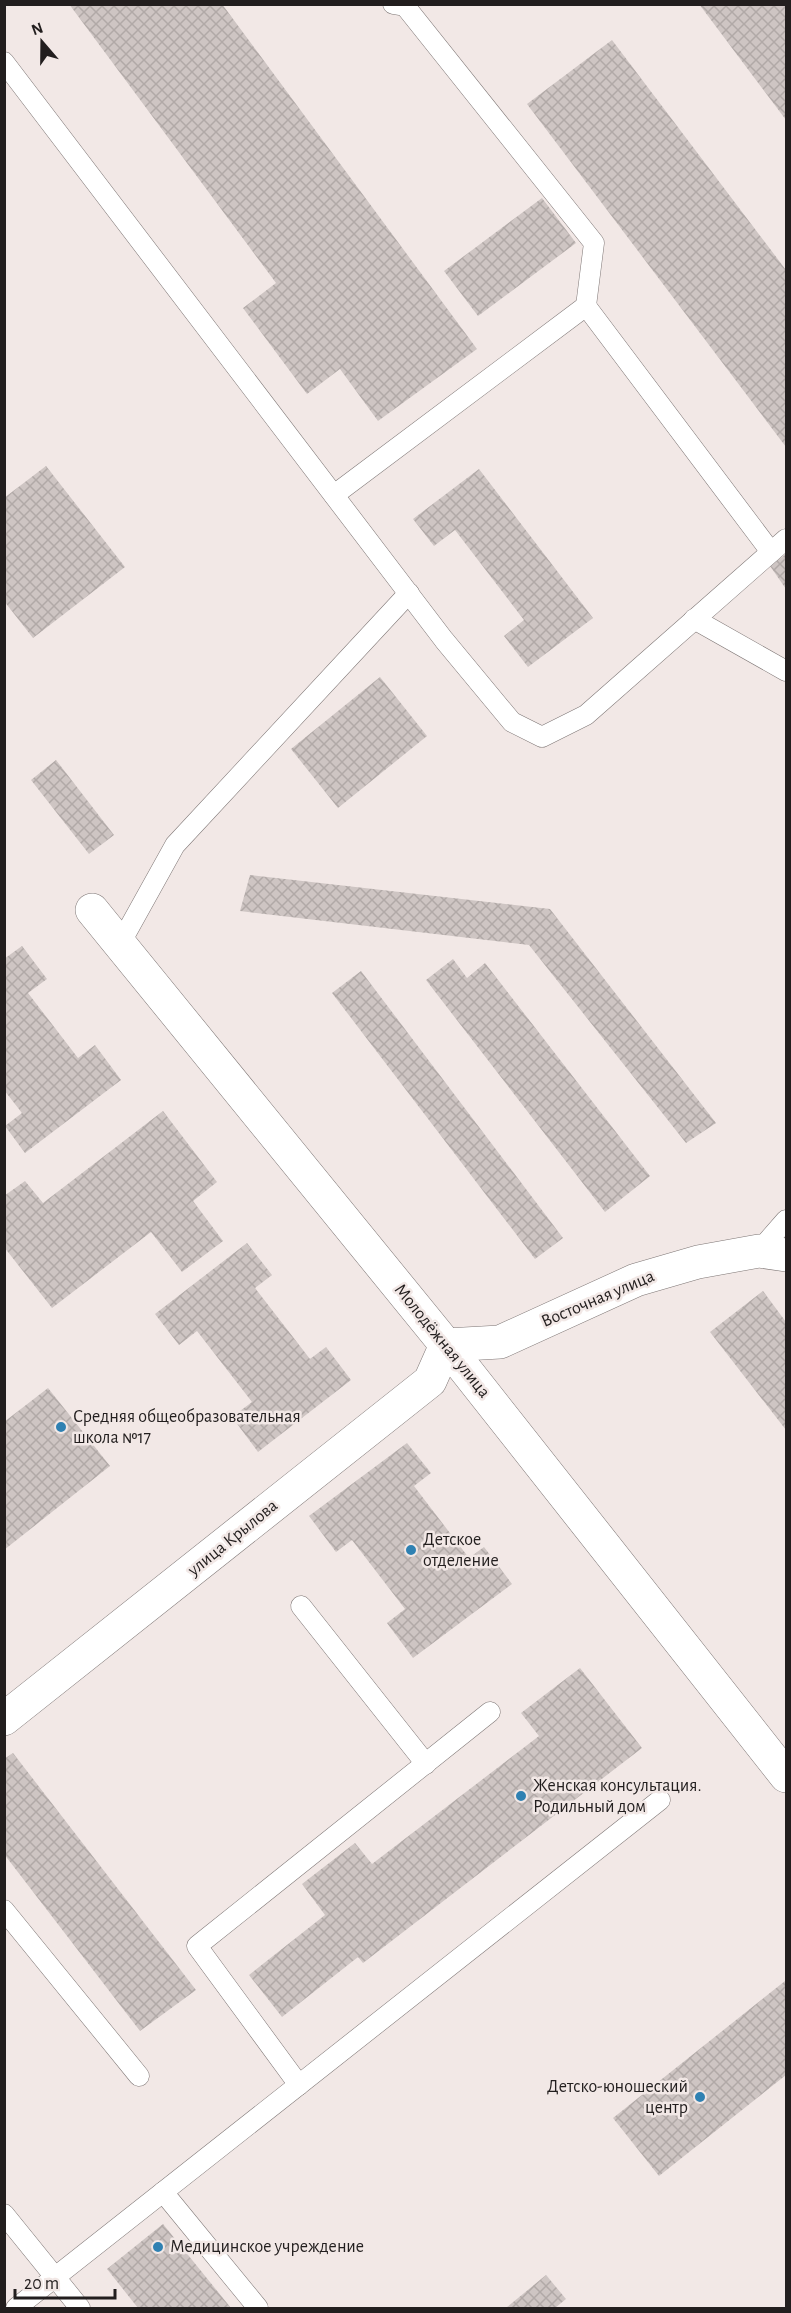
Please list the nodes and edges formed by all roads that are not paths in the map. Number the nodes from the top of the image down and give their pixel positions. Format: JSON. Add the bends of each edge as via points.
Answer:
{"nodes":[{"id":1,"x":393,"y":4,"type":"edge"},
{"id":2,"x":4,"y":62,"type":"edge"},
{"id":3,"x":586,"y":306,"type":"junction"},
{"id":4,"x":334,"y":495,"type":"junction"},
{"id":5,"x":786,"y":539,"type":"edge"},
{"id":6,"x":771,"y":552,"type":"junction"},
{"id":7,"x":409,"y":593,"type":"junction"},
{"id":8,"x":694,"y":620,"type":"junction"},
{"id":9,"x":786,"y":671,"type":"edge"},
{"id":10,"x":92,"y":910,"type":"dead end"},
{"id":11,"x":120,"y":944,"type":"junction"},
{"id":12,"x":786,"y":1220,"type":"edge"},
{"id":13,"x":773,"y":1253,"type":"edge"},
{"id":14,"x":446,"y":1345,"type":"junction"},
{"id":15,"x":301,"y":1606,"type":"dead end"},
{"id":16,"x":490,"y":1712,"type":"dead end"},
{"id":17,"x":4,"y":1719,"type":"edge"},
{"id":18,"x":426,"y":1764,"type":"junction"},
{"id":19,"x":786,"y":1776,"type":"edge"},
{"id":20,"x":660,"y":1800,"type":"dead end"},
{"id":21,"x":4,"y":1910,"type":"edge"},
{"id":22,"x":139,"y":2076,"type":"dead end"},
{"id":23,"x":299,"y":2085,"type":"junction"},
{"id":24,"x":163,"y":2192,"type":"junction"},
{"id":25,"x":4,"y":2214,"type":"edge"},
{"id":26,"x":55,"y":2277,"type":"junction"},
{"id":27,"x":16,"y":2308,"type":"edge"},
{"id":28,"x":81,"y":2308,"type":"edge"},
{"id":29,"x":258,"y":2308,"type":"edge"}],
"edges":[{"from":1,"to":3,"type":"lane","via":[[405,6],[594,243]]},
{"from":2,"to":4,"type":"lane"},
{"from":3,"to":4,"type":"lane"},
{"from":3,"to":6,"type":"lane"},
{"from":4,"to":7,"type":"lane"},
{"from":5,"to":6,"type":"lane"},
{"from":6,"to":8,"type":"lane"},
{"from":7,"to":8,"type":"lane","via":[[512,722],[542,737],[586,715]]},
{"from":7,"to":11,"type":"lane","via":[[175,845]]},
{"from":8,"to":9,"type":"lane"},
{"from":10,"to":11,"type":"street","name":"Молодёжная улица"},
{"from":11,"to":14,"type":"street","name":"Молодёжная улица"},
{"from":12,"to":13,"type":"lane"},
{"from":13,"to":14,"type":"street","name":"Восточная улица","via":[[698,1262],[636,1280],[500,1342]]},
{"from":14,"to":17,"type":"street","name":"улица Крылова","via":[[430,1381]]},
{"from":14,"to":19,"type":"street","name":"Молодёжная улица"},
{"from":15,"to":18,"type":"lane"},
{"from":16,"to":18,"type":"lane"},
{"from":18,"to":23,"type":"lane","via":[[197,1946]]},
{"from":20,"to":23,"type":"lane"},
{"from":21,"to":22,"type":"lane"},
{"from":23,"to":24,"type":"lane"},
{"from":24,"to":26,"type":"lane"},
{"from":24,"to":29,"type":"lane"},
{"from":25,"to":26,"type":"lane"},
{"from":26,"to":27,"type":"lane"},
{"from":26,"to":28,"type":"lane"}]}
